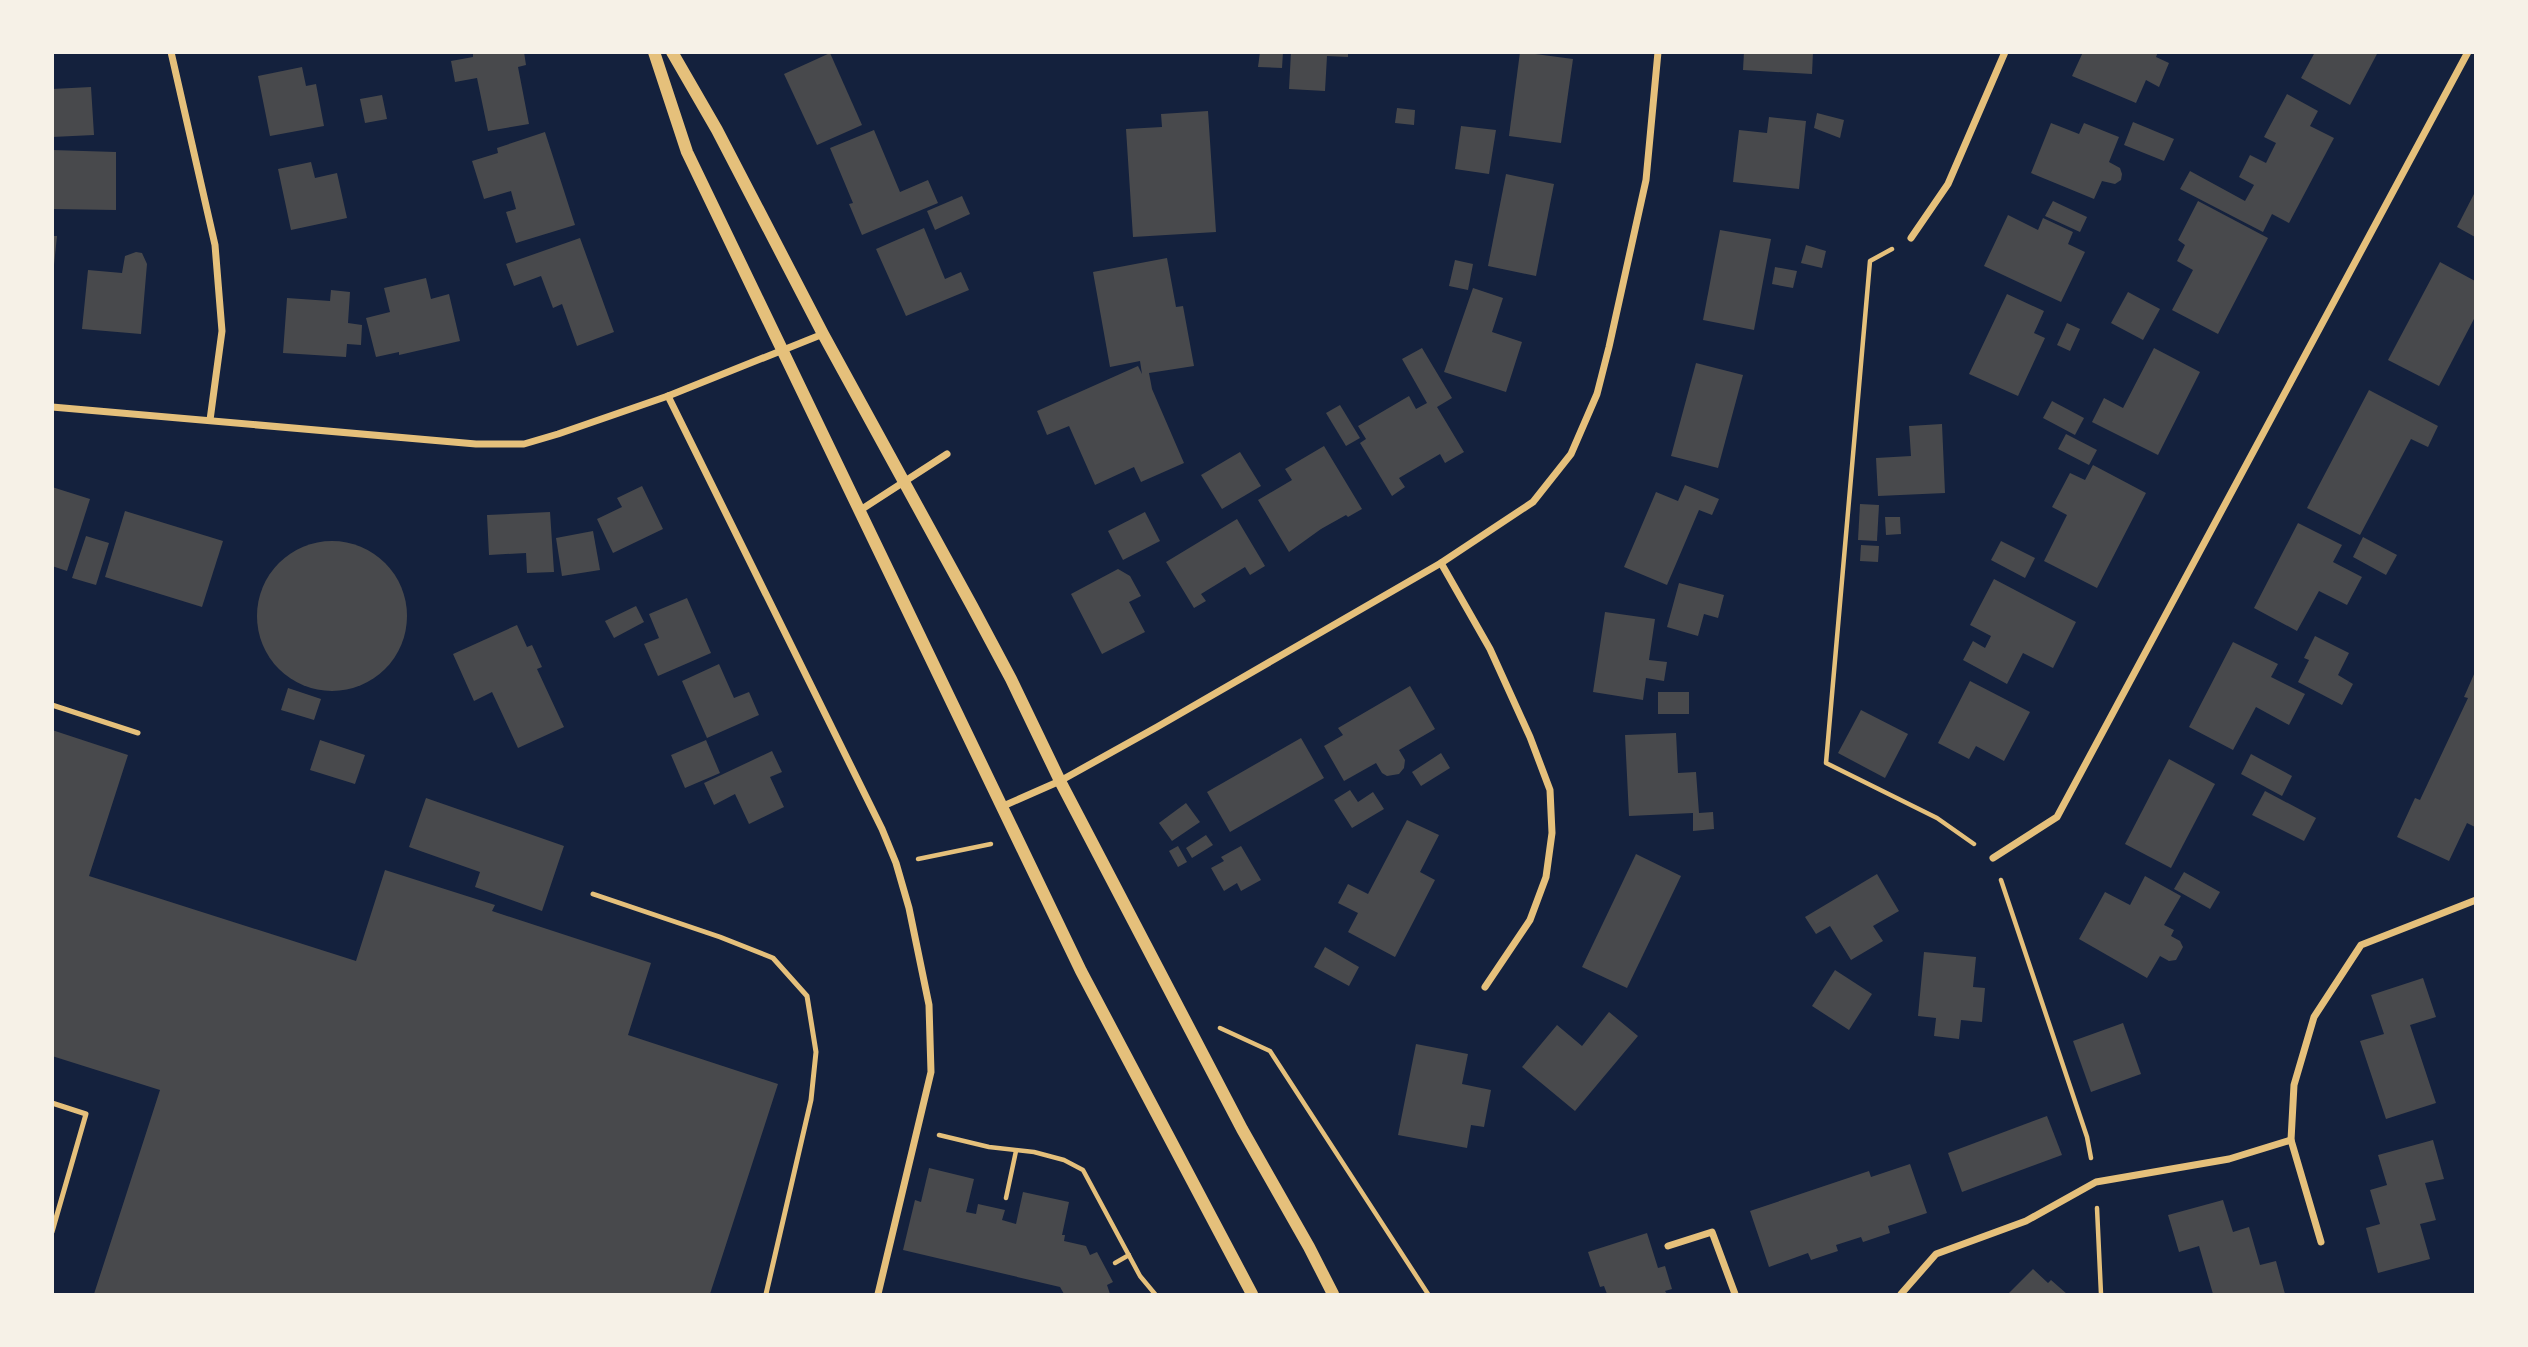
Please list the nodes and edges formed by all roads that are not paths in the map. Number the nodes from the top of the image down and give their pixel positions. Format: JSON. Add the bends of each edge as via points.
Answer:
{"nodes":[{"id":1,"x":171,"y":52,"type":"edge"},
{"id":2,"x":654,"y":52,"type":"edge"},
{"id":3,"x":672,"y":52,"type":"edge"},
{"id":4,"x":1658,"y":52,"type":"edge"},
{"id":5,"x":2006,"y":52,"type":"edge"},
{"id":6,"x":2468,"y":52,"type":"edge"},
{"id":7,"x":1911,"y":238,"type":"road end"},
{"id":8,"x":823,"y":334,"type":"junction"},
{"id":9,"x":784,"y":351,"type":"junction"},
{"id":10,"x":668,"y":396,"type":"junction"},
{"id":11,"x":52,"y":407,"type":"edge"},
{"id":12,"x":210,"y":420,"type":"junction"},
{"id":13,"x":947,"y":454,"type":"dead end"},
{"id":14,"x":905,"y":482,"type":"junction"},
{"id":15,"x":859,"y":510,"type":"junction"},
{"id":16,"x":1441,"y":563,"type":"junction"},
{"id":17,"x":52,"y":705,"type":"edge"},
{"id":18,"x":138,"y":733,"type":"dead end"},
{"id":19,"x":1060,"y":781,"type":"junction"},
{"id":20,"x":1001,"y":807,"type":"junction"},
{"id":21,"x":1993,"y":858,"type":"road end"},
{"id":22,"x":593,"y":894,"type":"dead end"},
{"id":23,"x":2476,"y":900,"type":"edge"},
{"id":24,"x":1485,"y":987,"type":"dead end"},
{"id":25,"x":52,"y":1103,"type":"edge"},
{"id":26,"x":2291,"y":1140,"type":"junction"},
{"id":27,"x":52,"y":1232,"type":"edge"},
{"id":28,"x":2321,"y":1242,"type":"dead end"},
{"id":29,"x":1668,"y":1246,"type":"dead end"},
{"id":30,"x":766,"y":1294,"type":"edge"},
{"id":31,"x":878,"y":1294,"type":"edge"},
{"id":32,"x":1252,"y":1294,"type":"edge"},
{"id":33,"x":1333,"y":1294,"type":"edge"},
{"id":34,"x":1735,"y":1294,"type":"edge"},
{"id":35,"x":1901,"y":1294,"type":"edge"}],
"edges":[{"from":1,"to":12,"type":"street","via":[[215,245],[222,331]]},
{"from":2,"to":9,"type":"street","via":[[687,152]]},
{"from":3,"to":8,"type":"street"},
{"from":4,"to":16,"type":"street","via":[[1646,180],[1597,394],[1571,454],[1533,502]]},
{"from":5,"to":7,"type":"street","via":[[1948,184]]},
{"from":6,"to":21,"type":"street","via":[[2057,817]]},
{"from":8,"to":9,"type":"street"},
{"from":8,"to":14,"type":"street"},
{"from":9,"to":10,"type":"street"},
{"from":9,"to":15,"type":"street"},
{"from":10,"to":12,"type":"street","via":[[524,444],[476,444]]},
{"from":10,"to":31,"type":"street","via":[[882,829],[909,908],[929,1005],[931,1072]]},
{"from":11,"to":12,"type":"street"},
{"from":13,"to":14,"type":"street"},
{"from":14,"to":15,"type":"street"},
{"from":14,"to":19,"type":"street"},
{"from":15,"to":20,"type":"street"},
{"from":16,"to":19,"type":"street"},
{"from":16,"to":24,"type":"street","via":[[1490,649],[1550,790],[1552,833],[1546,877],[1530,920]]},
{"from":17,"to":18,"type":"lane"},
{"from":19,"to":20,"type":"street"},
{"from":19,"to":33,"type":"street","via":[[1241,1129]]},
{"from":20,"to":32,"type":"street","via":[[1093,995]]},
{"from":22,"to":30,"type":"lane","via":[[773,958],[807,996],[816,1052],[811,1100]]},
{"from":23,"to":26,"type":"street","via":[[2361,945],[2314,1017],[2294,1085]]},
{"from":25,"to":27,"type":"lane","via":[[86,1114]]},
{"from":26,"to":28,"type":"street"},
{"from":26,"to":35,"type":"street","via":[[2230,1159],[2096,1182],[2026,1221],[1936,1254]]},
{"from":29,"to":34,"type":"street","via":[[1712,1232]]}]}
